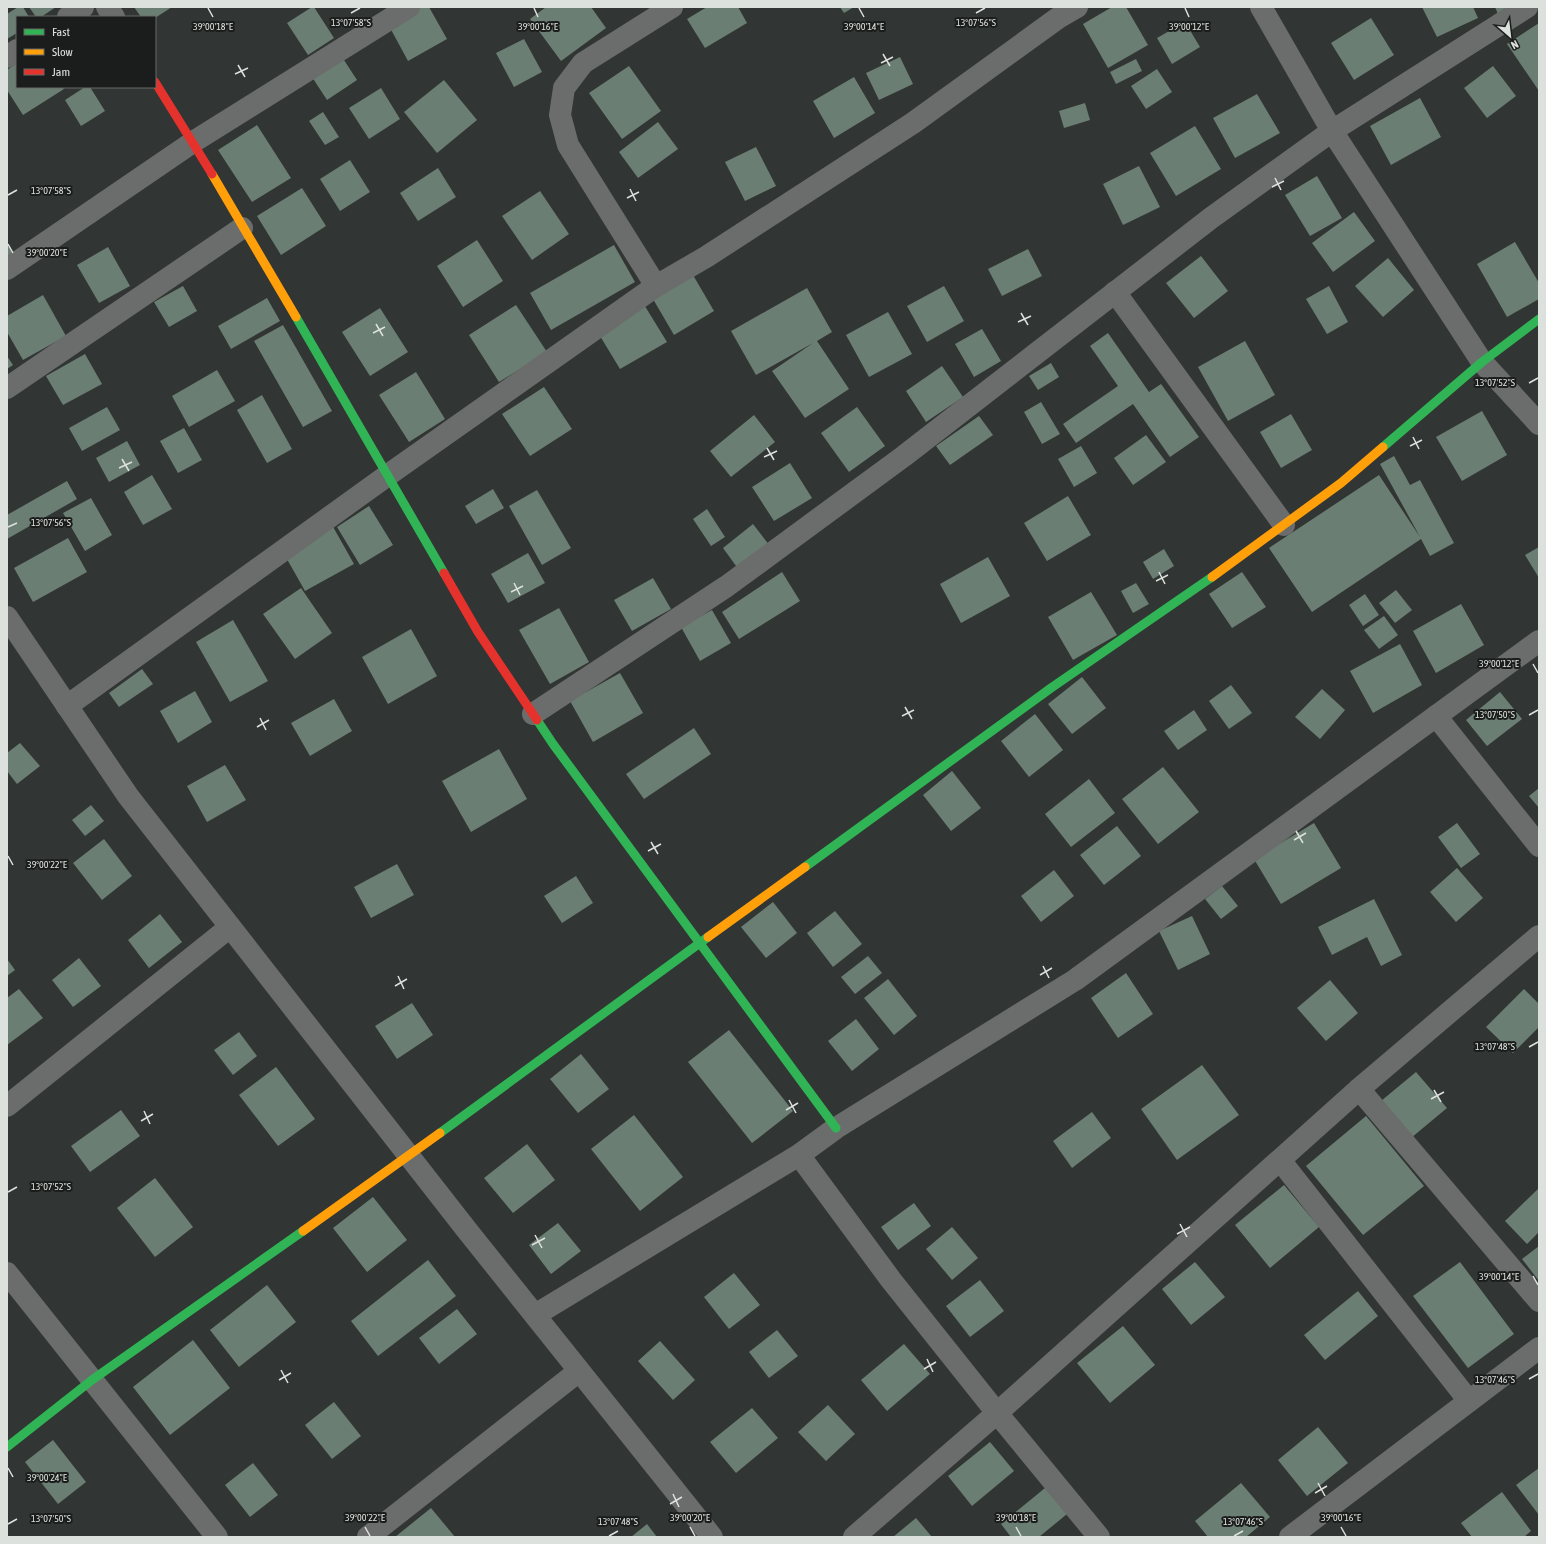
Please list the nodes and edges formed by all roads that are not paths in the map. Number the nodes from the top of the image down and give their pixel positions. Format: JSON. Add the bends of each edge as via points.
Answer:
{"nodes":[{"id":1,"x":83,"y":7,"type":"edge"},
{"id":2,"x":107,"y":7,"type":"edge"},
{"id":3,"x":409,"y":7,"type":"edge"},
{"id":4,"x":672,"y":7,"type":"edge"},
{"id":5,"x":1077,"y":7,"type":"edge"},
{"id":6,"x":1261,"y":7,"type":"edge"},
{"id":7,"x":1527,"y":7,"type":"edge"},
{"id":8,"x":70,"y":16,"type":"edge"},
{"id":9,"x":113,"y":16,"type":"edge"},
{"id":10,"x":16,"y":51,"type":"edge"},
{"id":11,"x":7,"y":57,"type":"edge"},
{"id":12,"x":156,"y":84,"type":"edge"},
{"id":13,"x":1332,"y":131,"type":"junction"},
{"id":14,"x":193,"y":142,"type":"junction"},
{"id":15,"x":242,"y":228,"type":"junction"},
{"id":16,"x":7,"y":268,"type":"edge"},
{"id":17,"x":656,"y":286,"type":"junction"},
{"id":18,"x":1115,"y":292,"type":"junction"},
{"id":19,"x":1539,"y":319,"type":"edge"},
{"id":20,"x":1482,"y":362,"type":"junction"},
{"id":21,"x":7,"y":388,"type":"edge"},
{"id":22,"x":1539,"y":424,"type":"edge"},
{"id":23,"x":388,"y":475,"type":"junction"},
{"id":24,"x":1284,"y":525,"type":"junction"},
{"id":25,"x":7,"y":617,"type":"edge"},
{"id":26,"x":1539,"y":641,"type":"edge"},
{"id":27,"x":67,"y":706,"type":"junction"},
{"id":28,"x":533,"y":714,"type":"junction"},
{"id":29,"x":1436,"y":716,"type":"junction"},
{"id":30,"x":1539,"y":846,"type":"edge"},
{"id":31,"x":230,"y":927,"type":"junction"},
{"id":32,"x":1539,"y":936,"type":"edge"},
{"id":33,"x":700,"y":943,"type":"junction"},
{"id":34,"x":1359,"y":1089,"type":"junction"},
{"id":35,"x":7,"y":1106,"type":"edge"},
{"id":36,"x":836,"y":1128,"type":"junction"},
{"id":37,"x":799,"y":1155,"type":"junction"},
{"id":38,"x":409,"y":1156,"type":"junction"},
{"id":39,"x":1280,"y":1160,"type":"junction"},
{"id":40,"x":7,"y":1273,"type":"edge"},
{"id":41,"x":1539,"y":1301,"type":"edge"},
{"id":42,"x":535,"y":1315,"type":"junction"},
{"id":43,"x":1539,"y":1348,"type":"edge"},
{"id":44,"x":579,"y":1371,"type":"junction"},
{"id":45,"x":92,"y":1380,"type":"junction"},
{"id":46,"x":1469,"y":1401,"type":"junction"},
{"id":47,"x":998,"y":1413,"type":"junction"},
{"id":48,"x":7,"y":1447,"type":"edge"},
{"id":49,"x":217,"y":1537,"type":"edge"},
{"id":50,"x":368,"y":1537,"type":"edge"},
{"id":51,"x":712,"y":1537,"type":"edge"},
{"id":52,"x":854,"y":1537,"type":"edge"},
{"id":53,"x":1099,"y":1537,"type":"edge"},
{"id":54,"x":1290,"y":1537,"type":"edge"}],
"edges":[{"from":1,"to":8,"type":"street"},
{"from":2,"to":9,"type":"street"},
{"from":3,"to":14,"type":"street"},
{"from":4,"to":17,"type":"street","via":[[583,63],[564,88],[560,115],[568,145]]},
{"from":5,"to":17,"type":"street","via":[[912,123],[706,257]]},
{"from":6,"to":13,"type":"street"},
{"from":7,"to":13,"type":"street"},
{"from":10,"to":11,"type":"street"},
{"from":12,"to":14,"type":"street"},
{"from":13,"to":18,"type":"street","via":[[1211,218]]},
{"from":13,"to":20,"type":"street"},
{"from":14,"to":15,"type":"street"},
{"from":14,"to":16,"type":"street"},
{"from":15,"to":21,"type":"street"},
{"from":15,"to":23,"type":"street"},
{"from":17,"to":23,"type":"street"},
{"from":18,"to":24,"type":"street"},
{"from":18,"to":28,"type":"street","via":[[904,456],[727,586]]},
{"from":19,"to":20,"type":"street"},
{"from":20,"to":22,"type":"street"},
{"from":20,"to":24,"type":"street","via":[[1341,484]]},
{"from":23,"to":27,"type":"street"},
{"from":23,"to":28,"type":"street","via":[[478,632]]},
{"from":24,"to":33,"type":"street","via":[[1051,688]]},
{"from":25,"to":27,"type":"street"},
{"from":26,"to":29,"type":"street"},
{"from":27,"to":31,"type":"street","via":[[128,796]]},
{"from":28,"to":33,"type":"street"},
{"from":29,"to":30,"type":"street"},
{"from":29,"to":36,"type":"street","via":[[1075,980]]},
{"from":31,"to":35,"type":"street"},
{"from":31,"to":38,"type":"street"},
{"from":32,"to":34,"type":"street"},
{"from":33,"to":36,"type":"street"},
{"from":33,"to":38,"type":"street"},
{"from":34,"to":39,"type":"street"},
{"from":34,"to":41,"type":"street"},
{"from":36,"to":37,"type":"street"},
{"from":37,"to":42,"type":"street"},
{"from":37,"to":47,"type":"street","via":[[891,1280]]},
{"from":38,"to":42,"type":"street"},
{"from":38,"to":45,"type":"street"},
{"from":39,"to":46,"type":"street"},
{"from":39,"to":47,"type":"street"},
{"from":40,"to":45,"type":"street"},
{"from":42,"to":44,"type":"street"},
{"from":43,"to":46,"type":"street"},
{"from":44,"to":50,"type":"street"},
{"from":44,"to":51,"type":"street"},
{"from":45,"to":48,"type":"street"},
{"from":45,"to":49,"type":"street"},
{"from":46,"to":54,"type":"street"},
{"from":47,"to":52,"type":"street"},
{"from":47,"to":53,"type":"street"}]}
